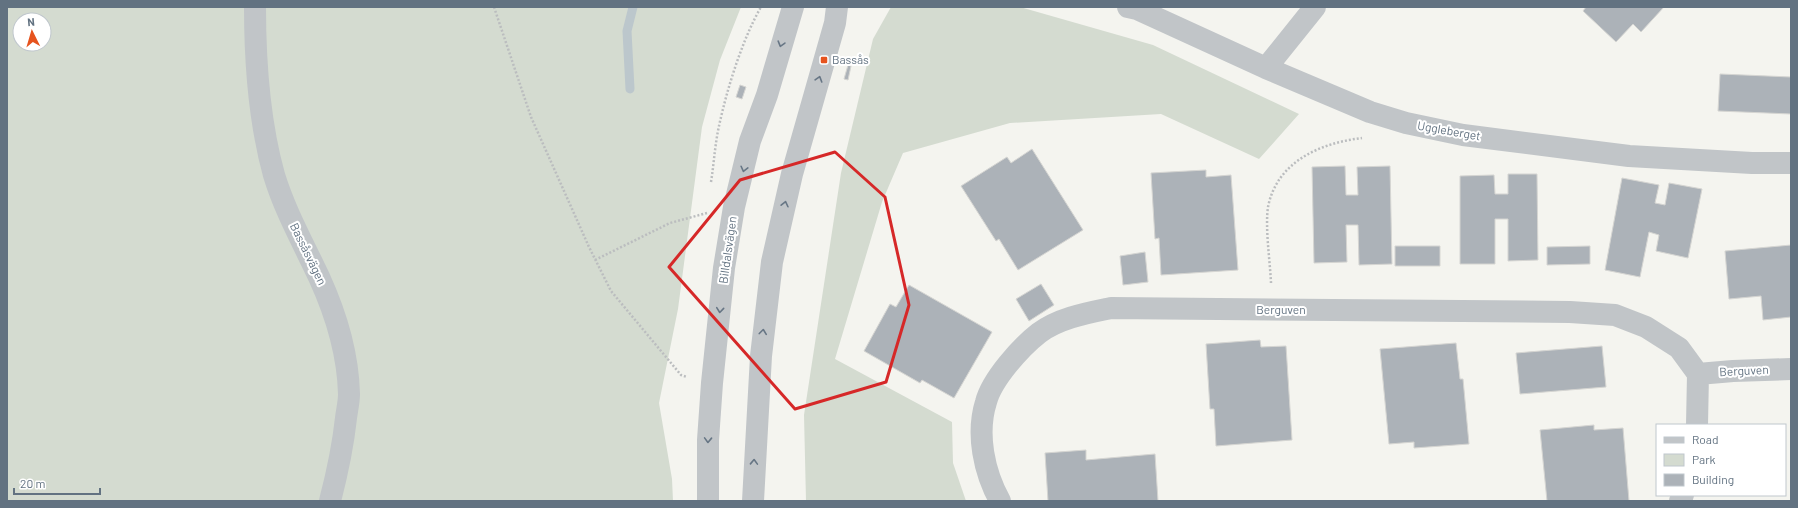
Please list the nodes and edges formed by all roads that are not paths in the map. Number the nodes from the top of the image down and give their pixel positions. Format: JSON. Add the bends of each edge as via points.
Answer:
{"nodes":[{"id":1,"x":255,"y":7,"type":"edge"},
{"id":2,"x":792,"y":7,"type":"edge"},
{"id":3,"x":837,"y":7,"type":"edge"},
{"id":4,"x":1128,"y":7,"type":"edge"},
{"id":5,"x":1315,"y":7,"type":"edge"},
{"id":6,"x":1266,"y":68,"type":"junction"},
{"id":7,"x":1791,"y":163,"type":"edge"},
{"id":8,"x":1791,"y":370,"type":"edge"},
{"id":9,"x":1698,"y":374,"type":"junction"},
{"id":10,"x":1697,"y":424,"type":"edge"},
{"id":11,"x":330,"y":501,"type":"edge"},
{"id":12,"x":708,"y":501,"type":"edge"},
{"id":13,"x":753,"y":501,"type":"edge"},
{"id":14,"x":1000,"y":501,"type":"edge"}],
"edges":[{"from":1,"to":11,"type":"street","name":"Bassåsvägen","via":[[259,92],[274,175],[297,233],[334,313],[347,370],[349,395],[345,427]]},
{"from":2,"to":12,"type":"street","name":"Billdalsvägen","one_way":true,"via":[[750,141],[734,208],[724,268],[712,383],[708,440]]},
{"from":13,"to":3,"type":"street","one_way":true,"via":[[760,356],[772,262],[792,174],[835,23]]},
{"from":4,"to":6,"type":"street","name":"Uggleberget"},
{"from":5,"to":6,"type":"street"},
{"from":6,"to":7,"type":"street","name":"Uggleberget","via":[[1370,112],[1406,123],[1463,135],[1628,156]]},
{"from":8,"to":9,"type":"street","name":"Berguven"},
{"from":9,"to":10,"type":"street"},
{"from":9,"to":14,"type":"street","name":"Berguven","via":[[1679,348],[1646,327],[1615,315],[1570,312],[1110,308],[1084,313],[1040,333],[1013,359],[993,386],[986,401],[982,422],[983,452],[990,484]]}]}
